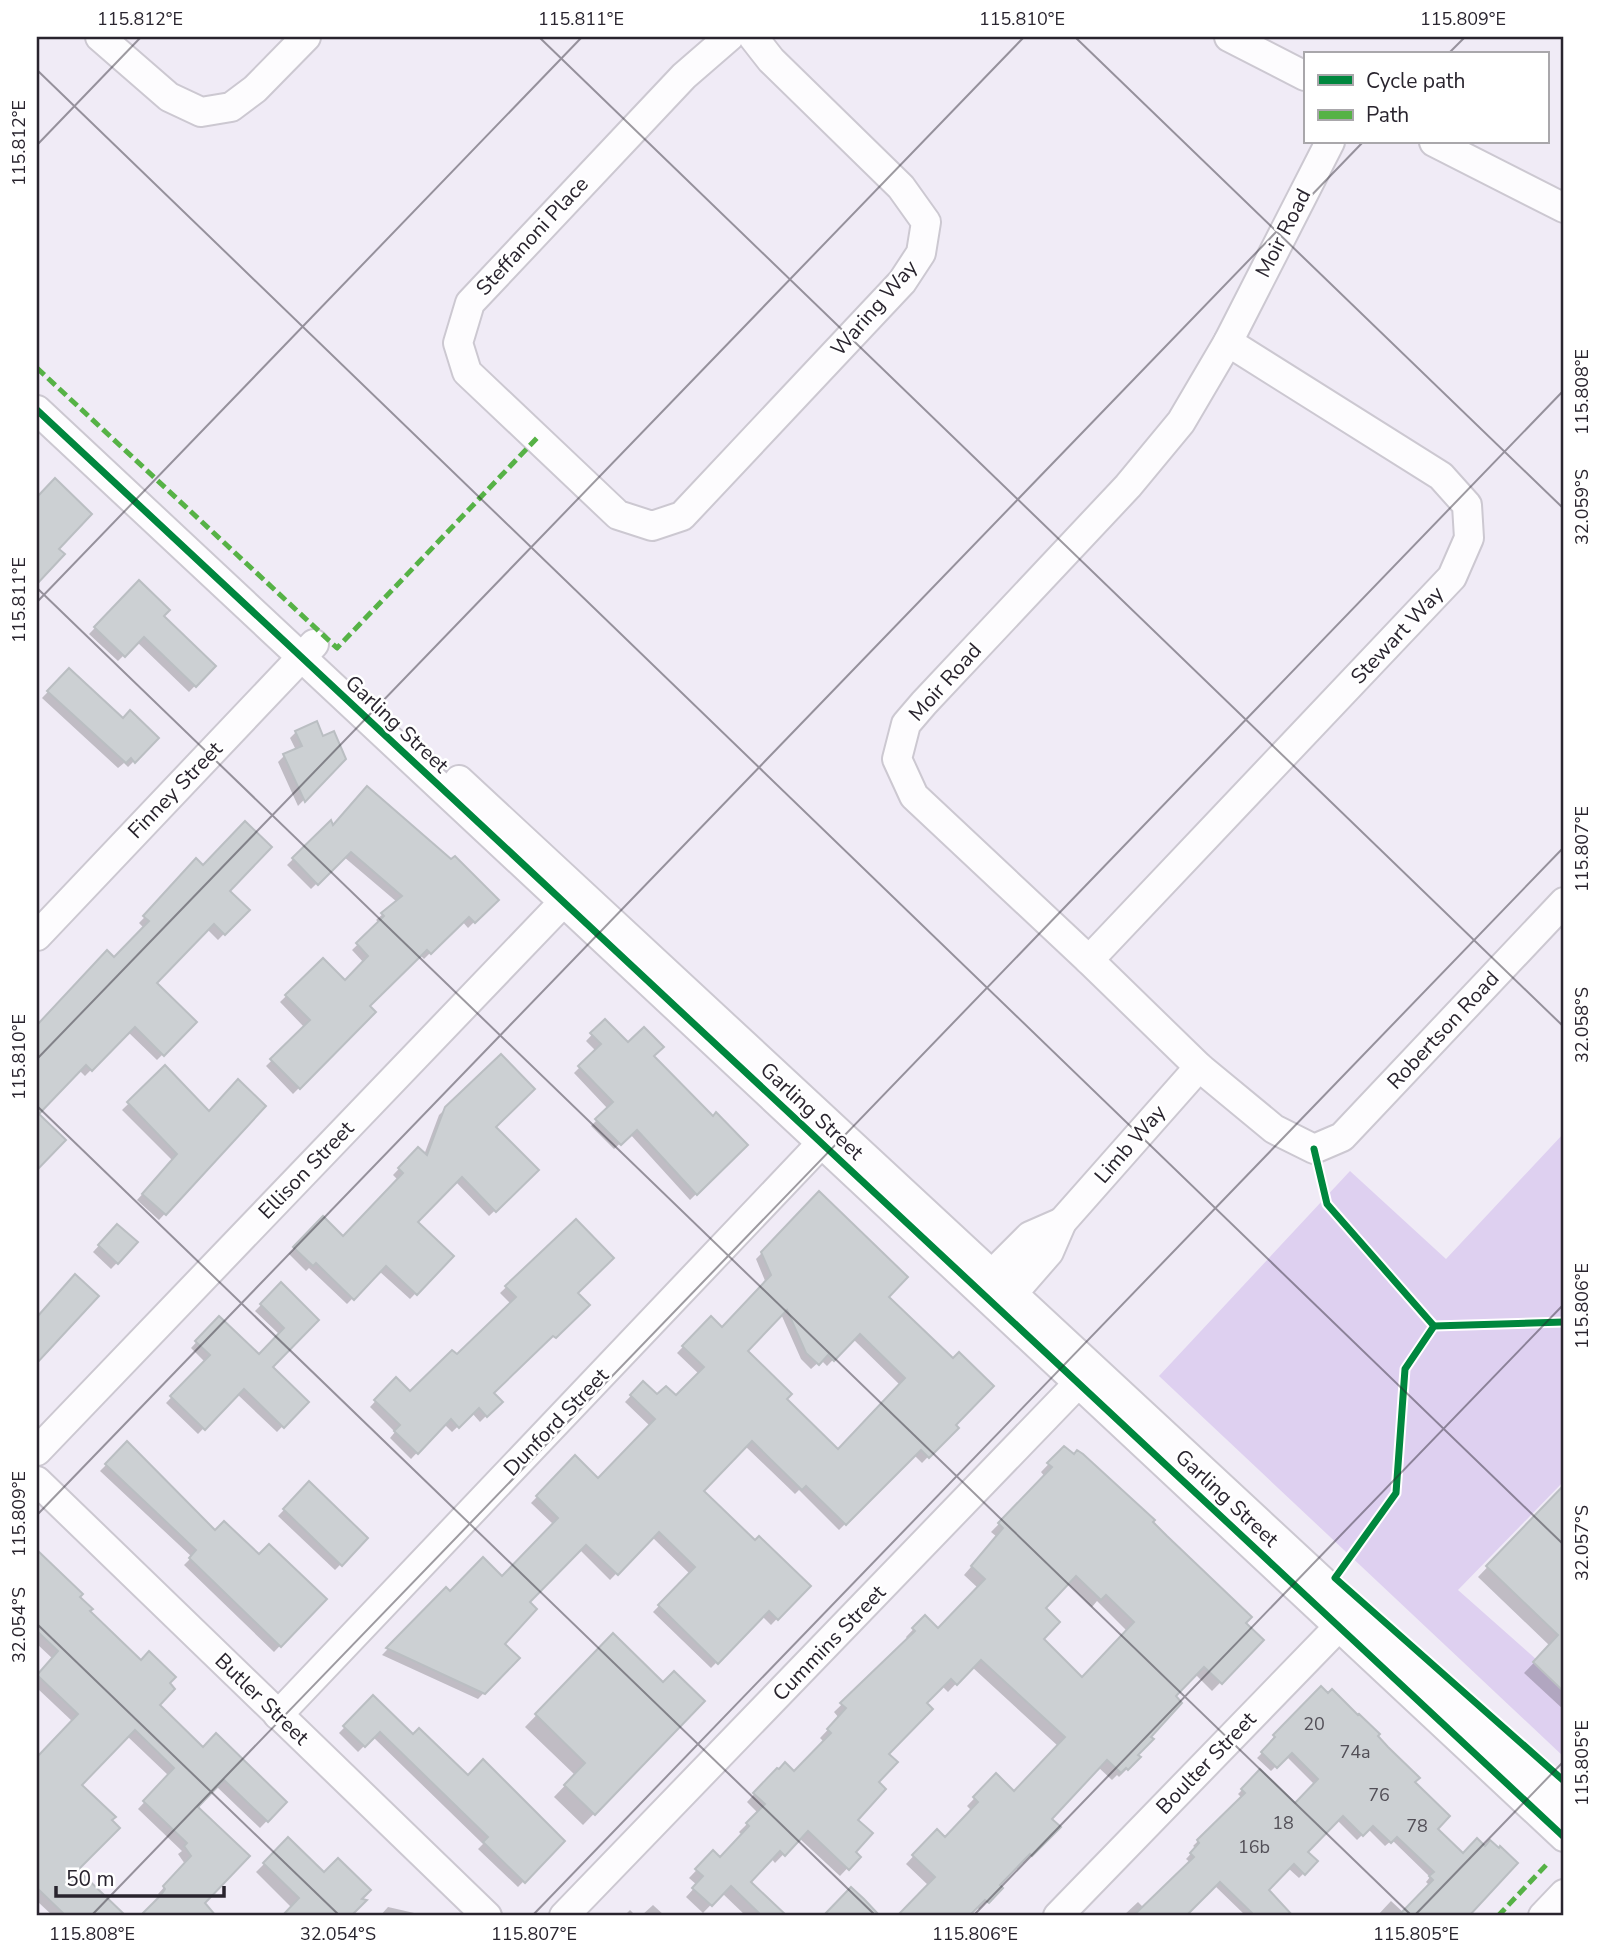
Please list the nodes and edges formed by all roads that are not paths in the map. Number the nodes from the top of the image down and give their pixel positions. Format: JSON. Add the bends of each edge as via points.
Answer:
{"nodes":[{"id":1,"x":100,"y":37,"type":"edge"},
{"id":2,"x":306,"y":37,"type":"edge"},
{"id":3,"x":729,"y":37,"type":"edge"},
{"id":4,"x":753,"y":37,"type":"edge"},
{"id":5,"x":1229,"y":37,"type":"edge"},
{"id":6,"x":1304,"y":75,"type":"edge"},
{"id":7,"x":1329,"y":144,"type":"edge"},
{"id":8,"x":1438,"y":144,"type":"edge"},
{"id":9,"x":1564,"y":208,"type":"edge"},
{"id":10,"x":1228,"y":342,"type":"junction"},
{"id":11,"x":37,"y":387,"type":"edge"},
{"id":12,"x":45,"y":417,"type":"edge"},
{"id":13,"x":652,"y":526,"type":"joint"},
{"id":14,"x":307,"y":651,"type":"junction"},
{"id":15,"x":569,"y":896,"type":"junction"},
{"id":16,"x":1564,"y":902,"type":"edge"},
{"id":17,"x":37,"y":936,"type":"edge"},
{"id":18,"x":1089,"y":960,"type":"junction"},
{"id":19,"x":1199,"y":1067,"type":"junction"},
{"id":20,"x":828,"y":1136,"type":"junction"},
{"id":21,"x":1314,"y":1149,"type":"joint"},
{"id":22,"x":1062,"y":1222,"type":"junction"},
{"id":23,"x":985,"y":1281,"type":"junction"},
{"id":24,"x":1007,"y":1301,"type":"junction"},
{"id":25,"x":1086,"y":1376,"type":"junction"},
{"id":26,"x":37,"y":1451,"type":"edge"},
{"id":27,"x":37,"y":1481,"type":"edge"},
{"id":28,"x":1346,"y":1619,"type":"junction"},
{"id":29,"x":278,"y":1715,"type":"junction"},
{"id":30,"x":1564,"y":1805,"type":"edge"},
{"id":31,"x":1564,"y":1837,"type":"edge"},
{"id":32,"x":1564,"y":1894,"type":"edge"},
{"id":33,"x":487,"y":1916,"type":"edge"},
{"id":34,"x":564,"y":1916,"type":"edge"},
{"id":35,"x":1058,"y":1916,"type":"edge"},
{"id":36,"x":1543,"y":1916,"type":"edge"}],
"edges":[{"from":1,"to":2,"type":"street","via":[[169,97],[201,112],[231,107],[256,89]]},
{"from":3,"to":13,"type":"street","name":"Steffanoni Place","via":[[684,76],[470,303],[458,343],[467,372],[618,515]]},
{"from":4,"to":13,"type":"street","name":"Waring Way","via":[[901,187],[926,222],[921,253],[902,282],[682,516]]},
{"from":5,"to":6,"type":"street"},
{"from":7,"to":10,"type":"street","name":"Moir Road"},
{"from":8,"to":9,"type":"street"},
{"from":10,"to":18,"type":"street","name":"Moir Road","via":[[1181,422],[1128,486],[906,724],[897,759],[914,796]]},
{"from":10,"to":18,"type":"street","name":"Stewart Way","via":[[1441,476],[1467,505],[1469,538],[1452,577]]},
{"from":11,"to":12,"type":"street","name":"Garling Street"},
{"from":12,"to":14,"type":"street","name":"Garling Street"},
{"from":14,"to":15,"type":"street","name":"Garling Street"},
{"from":14,"to":17,"type":"street","name":"Finney Street"},
{"from":15,"to":20,"type":"street","name":"Garling Street"},
{"from":15,"to":26,"type":"street","name":"Ellison Street"},
{"from":16,"to":21,"type":"street","name":"Robertson Road","via":[[1342,1137]]},
{"from":18,"to":19,"type":"street","name":"Moir Road"},
{"from":19,"to":21,"type":"street","name":"Moir Road","via":[[1273,1129]]},
{"from":19,"to":22,"type":"street","name":"Limb Way"},
{"from":20,"to":23,"type":"street","name":"Garling Street"},
{"from":20,"to":29,"type":"street","name":"Dunford Street"},
{"from":22,"to":23,"type":"street","name":"Limb Way","via":[[1030,1236]]},
{"from":22,"to":24,"type":"street","name":"Limb Way","via":[[1049,1252]]},
{"from":23,"to":24,"type":"street","name":"Garling Street"},
{"from":24,"to":25,"type":"street","name":"Garling Street"},
{"from":25,"to":28,"type":"street","name":"Garling Street"},
{"from":25,"to":34,"type":"street","name":"Cummins Street"},
{"from":27,"to":29,"type":"street","name":"Butler Street"},
{"from":28,"to":30,"type":"street","name":"Garling Street"},
{"from":28,"to":31,"type":"street","name":"Garling Street"},
{"from":28,"to":35,"type":"street","name":"Boulter Street"},
{"from":29,"to":33,"type":"street","name":"Butler Street"},
{"from":32,"to":36,"type":"street"}]}
